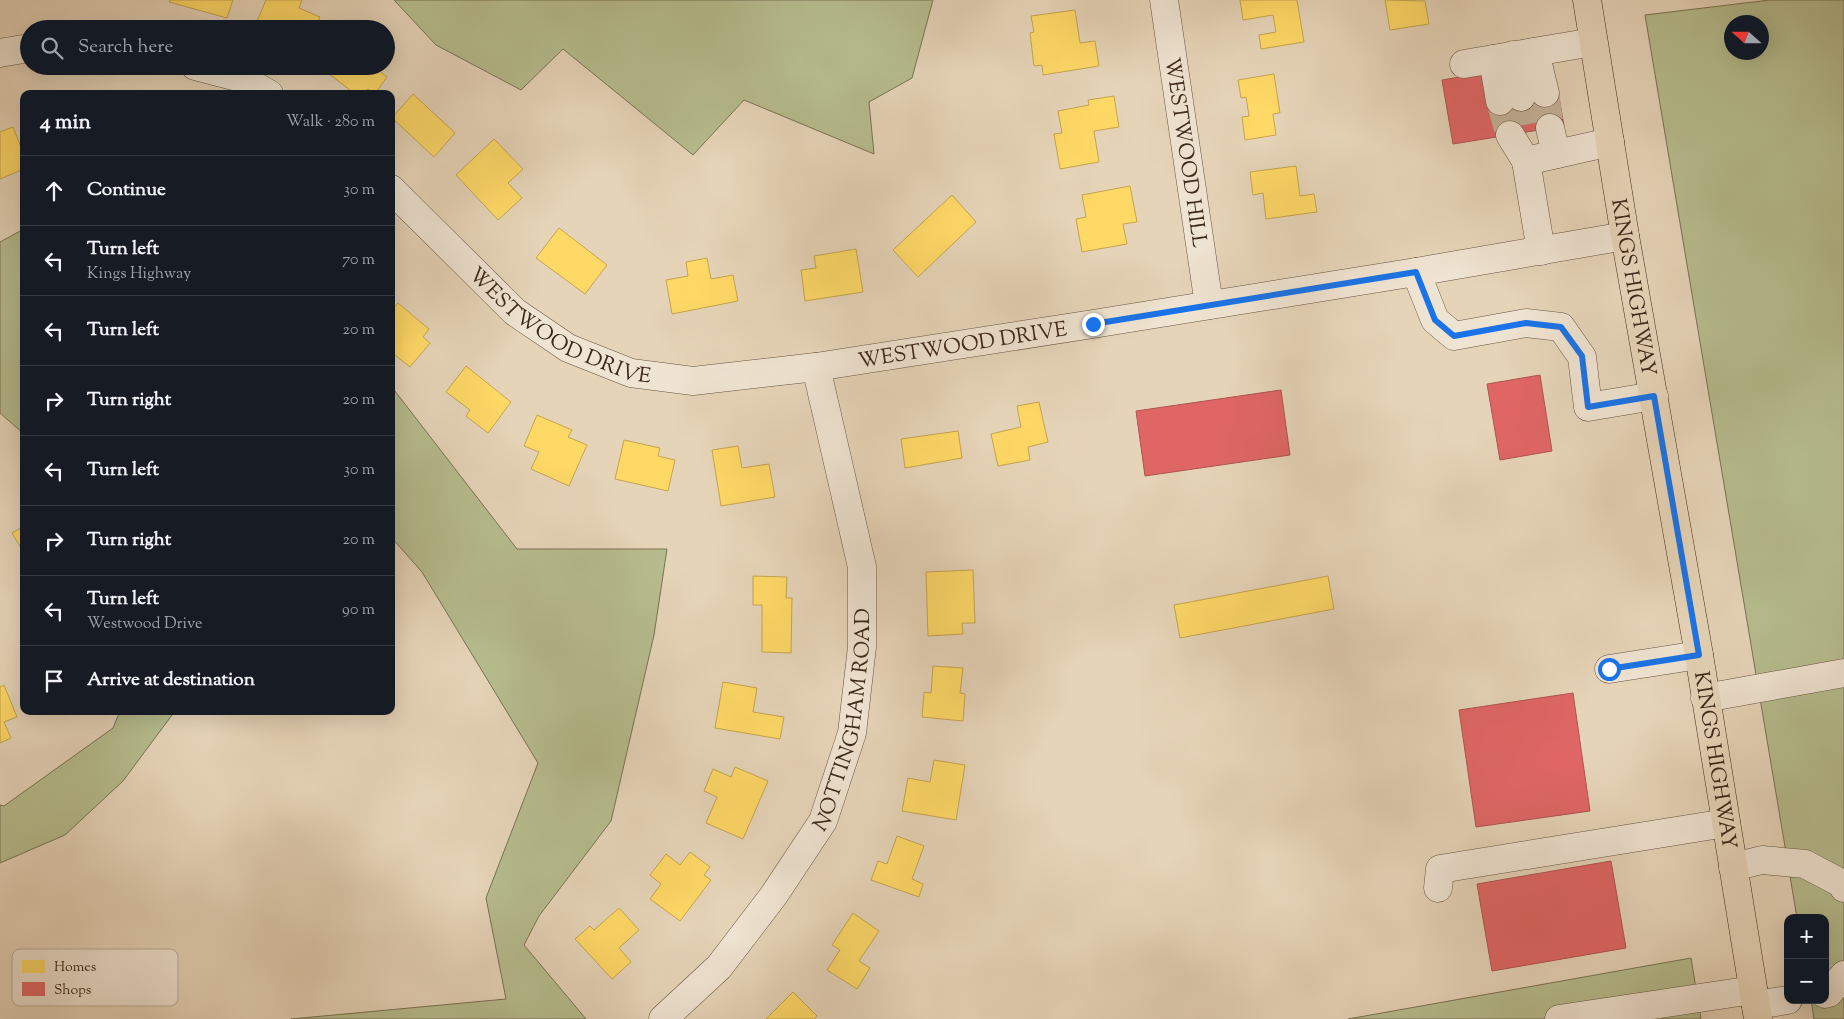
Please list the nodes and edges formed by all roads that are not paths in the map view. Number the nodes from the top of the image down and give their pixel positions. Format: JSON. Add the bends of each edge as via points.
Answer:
{"nodes":[{"id":1,"x":1164,"y":0,"type":"edge"},
{"id":2,"x":1587,"y":0,"type":"edge"},
{"id":3,"x":1593,"y":42,"type":"junction"},
{"id":4,"x":20,"y":50,"type":"edge"},
{"id":5,"x":0,"y":53,"type":"edge"},
{"id":6,"x":1514,"y":55,"type":"junction"},
{"id":7,"x":1464,"y":64,"type":"dead end"},
{"id":8,"x":230,"y":75,"type":"edge"},
{"id":9,"x":261,"y":90,"type":"edge"},
{"id":10,"x":1610,"y":142,"type":"junction"},
{"id":11,"x":1540,"y":158,"type":"junction"},
{"id":12,"x":395,"y":193,"type":"edge"},
{"id":13,"x":1625,"y":236,"type":"junction"},
{"id":14,"x":1541,"y":251,"type":"junction"},
{"id":15,"x":1416,"y":272,"type":"junction"},
{"id":16,"x":1209,"y":304,"type":"junction"},
{"id":17,"x":816,"y":366,"type":"junction"},
{"id":18,"x":1654,"y":396,"type":"junction"},
{"id":19,"x":1699,"y":655,"type":"junction"},
{"id":20,"x":1609,"y":669,"type":"dead end"},
{"id":21,"x":1844,"y":673,"type":"edge"},
{"id":22,"x":1706,"y":698,"type":"junction"},
{"id":23,"x":1726,"y":823,"type":"junction"},
{"id":24,"x":1733,"y":867,"type":"junction"},
{"id":25,"x":1438,"y":888,"type":"dead end"},
{"id":26,"x":1844,"y":888,"type":"edge"},
{"id":27,"x":1784,"y":1001,"type":"edge"},
{"id":28,"x":1756,"y":1005,"type":"edge"},
{"id":29,"x":663,"y":1019,"type":"edge"},
{"id":30,"x":1559,"y":1019,"type":"edge"}],
"edges":[{"from":1,"to":16,"type":"street","name":"WESTWOOD HILL"},
{"from":2,"to":3,"type":"main road","name":"KINGS HIGHWAY"},
{"from":3,"to":6,"type":"street"},
{"from":3,"to":10,"type":"main road","name":"KINGS HIGHWAY"},
{"from":4,"to":5,"type":"street"},
{"from":6,"to":6,"type":"street","via":[[1522,97]]},
{"from":6,"to":7,"type":"street"},
{"from":8,"to":9,"type":"street"},
{"from":10,"to":11,"type":"street"},
{"from":10,"to":13,"type":"main road","name":"KINGS HIGHWAY"},
{"from":11,"to":11,"type":"street","via":[[1529,131]]},
{"from":11,"to":14,"type":"street"},
{"from":12,"to":17,"type":"street","name":"WESTWOOD DRIVE","via":[[515,312],[568,348],[631,373],[694,381]]},
{"from":13,"to":14,"type":"street","name":"WESTWOOD DRIVE"},
{"from":13,"to":18,"type":"main road","name":"KINGS HIGHWAY"},
{"from":14,"to":15,"type":"street","name":"WESTWOOD DRIVE"},
{"from":15,"to":16,"type":"street","name":"WESTWOOD DRIVE"},
{"from":15,"to":18,"type":"street","via":[[1435,320],[1454,336],[1526,323],[1561,327],[1582,356],[1588,407]]},
{"from":16,"to":17,"type":"street","name":"WESTWOOD DRIVE"},
{"from":17,"to":29,"type":"street","name":"NOTTINGHAM ROAD","via":[[862,567],[862,648],[852,733],[823,821],[774,895],[719,967]]},
{"from":18,"to":19,"type":"main road","name":"KINGS HIGHWAY"},
{"from":19,"to":20,"type":"street"},
{"from":19,"to":22,"type":"main road","name":"KINGS HIGHWAY"},
{"from":21,"to":22,"type":"street"},
{"from":22,"to":23,"type":"main road","name":"KINGS HIGHWAY"},
{"from":23,"to":24,"type":"main road","name":"KINGS HIGHWAY"},
{"from":23,"to":25,"type":"street","via":[[1440,869]]},
{"from":24,"to":26,"type":"street","via":[[1762,860],[1805,864],[1843,884]]},
{"from":24,"to":28,"type":"main road","name":"KINGS HIGHWAY"},
{"from":27,"to":28,"type":"street"},
{"from":28,"to":30,"type":"street"}]}
